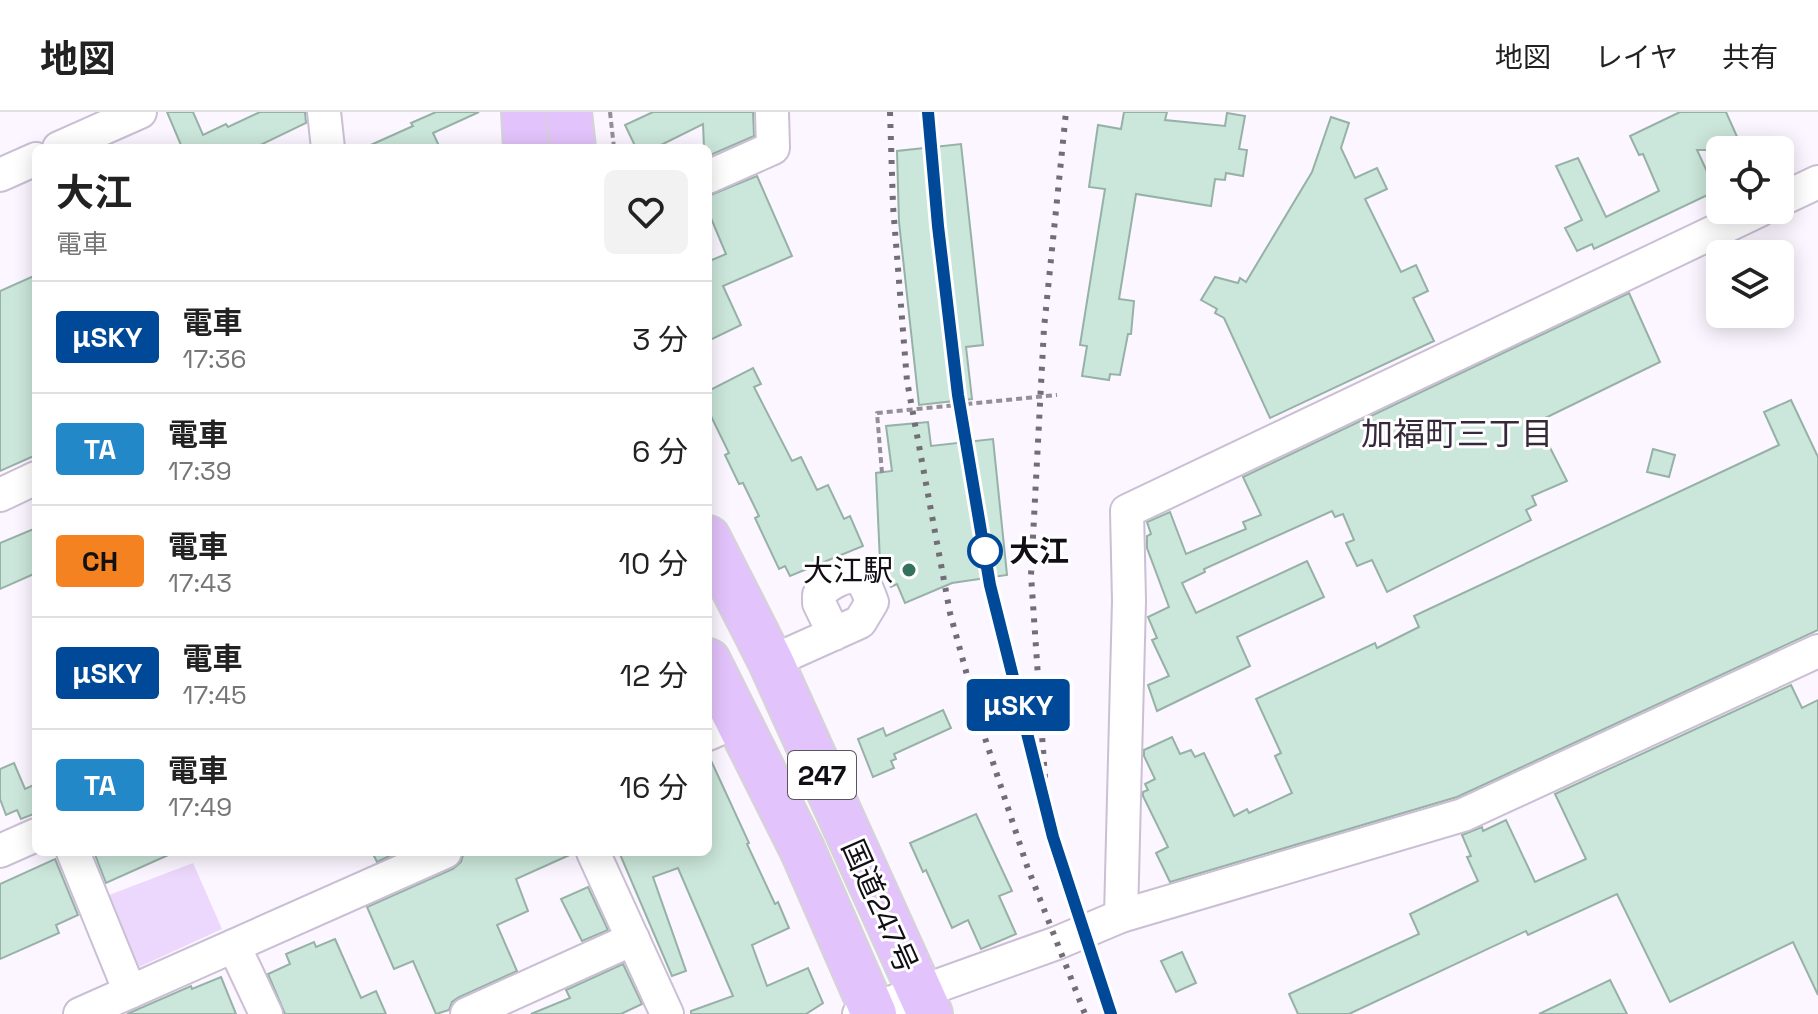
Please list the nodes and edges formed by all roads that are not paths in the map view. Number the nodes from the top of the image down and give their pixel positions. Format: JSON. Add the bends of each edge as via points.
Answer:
{"nodes":[{"id":1,"x":140,"y":112,"type":"edge"},
{"id":2,"x":324,"y":112,"type":"edge"},
{"id":3,"x":524,"y":112,"type":"edge"},
{"id":4,"x":569,"y":112,"type":"edge"},
{"id":5,"x":772,"y":112,"type":"edge"},
{"id":6,"x":68,"y":144,"type":"edge"},
{"id":7,"x":328,"y":144,"type":"edge"},
{"id":8,"x":526,"y":144,"type":"edge"},
{"id":9,"x":573,"y":144,"type":"edge"},
{"id":10,"x":32,"y":161,"type":"edge"},
{"id":11,"x":0,"y":175,"type":"edge"},
{"id":12,"x":712,"y":175,"type":"edge"},
{"id":13,"x":1818,"y":182,"type":"edge"},
{"id":14,"x":1794,"y":193,"type":"edge"},
{"id":15,"x":1731,"y":224,"type":"edge"},
{"id":16,"x":32,"y":480,"type":"edge"},
{"id":17,"x":0,"y":495,"type":"edge"},
{"id":18,"x":712,"y":546,"type":"edge"},
{"id":19,"x":834,"y":634,"type":"dead end"},
{"id":20,"x":1818,"y":651,"type":"edge"},
{"id":21,"x":771,"y":662,"type":"junction"},
{"id":22,"x":712,"y":680,"type":"edge"},
{"id":23,"x":722,"y":727,"type":"edge"},
{"id":24,"x":32,"y":837,"type":"edge"},
{"id":25,"x":0,"y":851,"type":"edge"},
{"id":26,"x":75,"y":856,"type":"edge"},
{"id":27,"x":431,"y":856,"type":"edge"},
{"id":28,"x":595,"y":856,"type":"edge"},
{"id":29,"x":1121,"y":916,"type":"junction"},
{"id":30,"x":633,"y":939,"type":"junction"},
{"id":31,"x":234,"y":946,"type":"junction"},
{"id":32,"x":130,"y":992,"type":"junction"},
{"id":33,"x":924,"y":1004,"type":"edge"},
{"id":34,"x":868,"y":1012,"type":"edge"},
{"id":35,"x":80,"y":1014,"type":"edge"},
{"id":36,"x":266,"y":1014,"type":"edge"},
{"id":37,"x":467,"y":1014,"type":"edge"},
{"id":38,"x":667,"y":1014,"type":"edge"}],
"edges":[{"from":1,"to":6,"type":"street"},
{"from":2,"to":7,"type":"street"},
{"from":3,"to":8,"type":"highway"},
{"from":4,"to":9,"type":"highway"},
{"from":5,"to":12,"type":"street","via":[[773,148]]},
{"from":10,"to":11,"type":"street"},
{"from":13,"to":14,"type":"street"},
{"from":15,"to":29,"type":"street","via":[[1127,511]]},
{"from":16,"to":17,"type":"street"},
{"from":18,"to":21,"type":"highway","name":"国道247号","number":"247"},
{"from":19,"to":21,"type":"street"},
{"from":20,"to":29,"type":"street","via":[[1463,815]]},
{"from":21,"to":33,"type":"highway","name":"国道247号","number":"247"},
{"from":22,"to":23,"type":"highway","name":"国道247号","number":"247"},
{"from":23,"to":34,"type":"highway","name":"国道247号","number":"247","via":[[802,849]]},
{"from":24,"to":25,"type":"street"},
{"from":26,"to":32,"type":"street"},
{"from":27,"to":31,"type":"street"},
{"from":28,"to":30,"type":"street"},
{"from":29,"to":33,"type":"street"},
{"from":30,"to":37,"type":"street"},
{"from":30,"to":38,"type":"street"},
{"from":31,"to":32,"type":"street"},
{"from":31,"to":36,"type":"street"},
{"from":32,"to":35,"type":"street"},
{"from":33,"to":34,"type":"street"}]}
